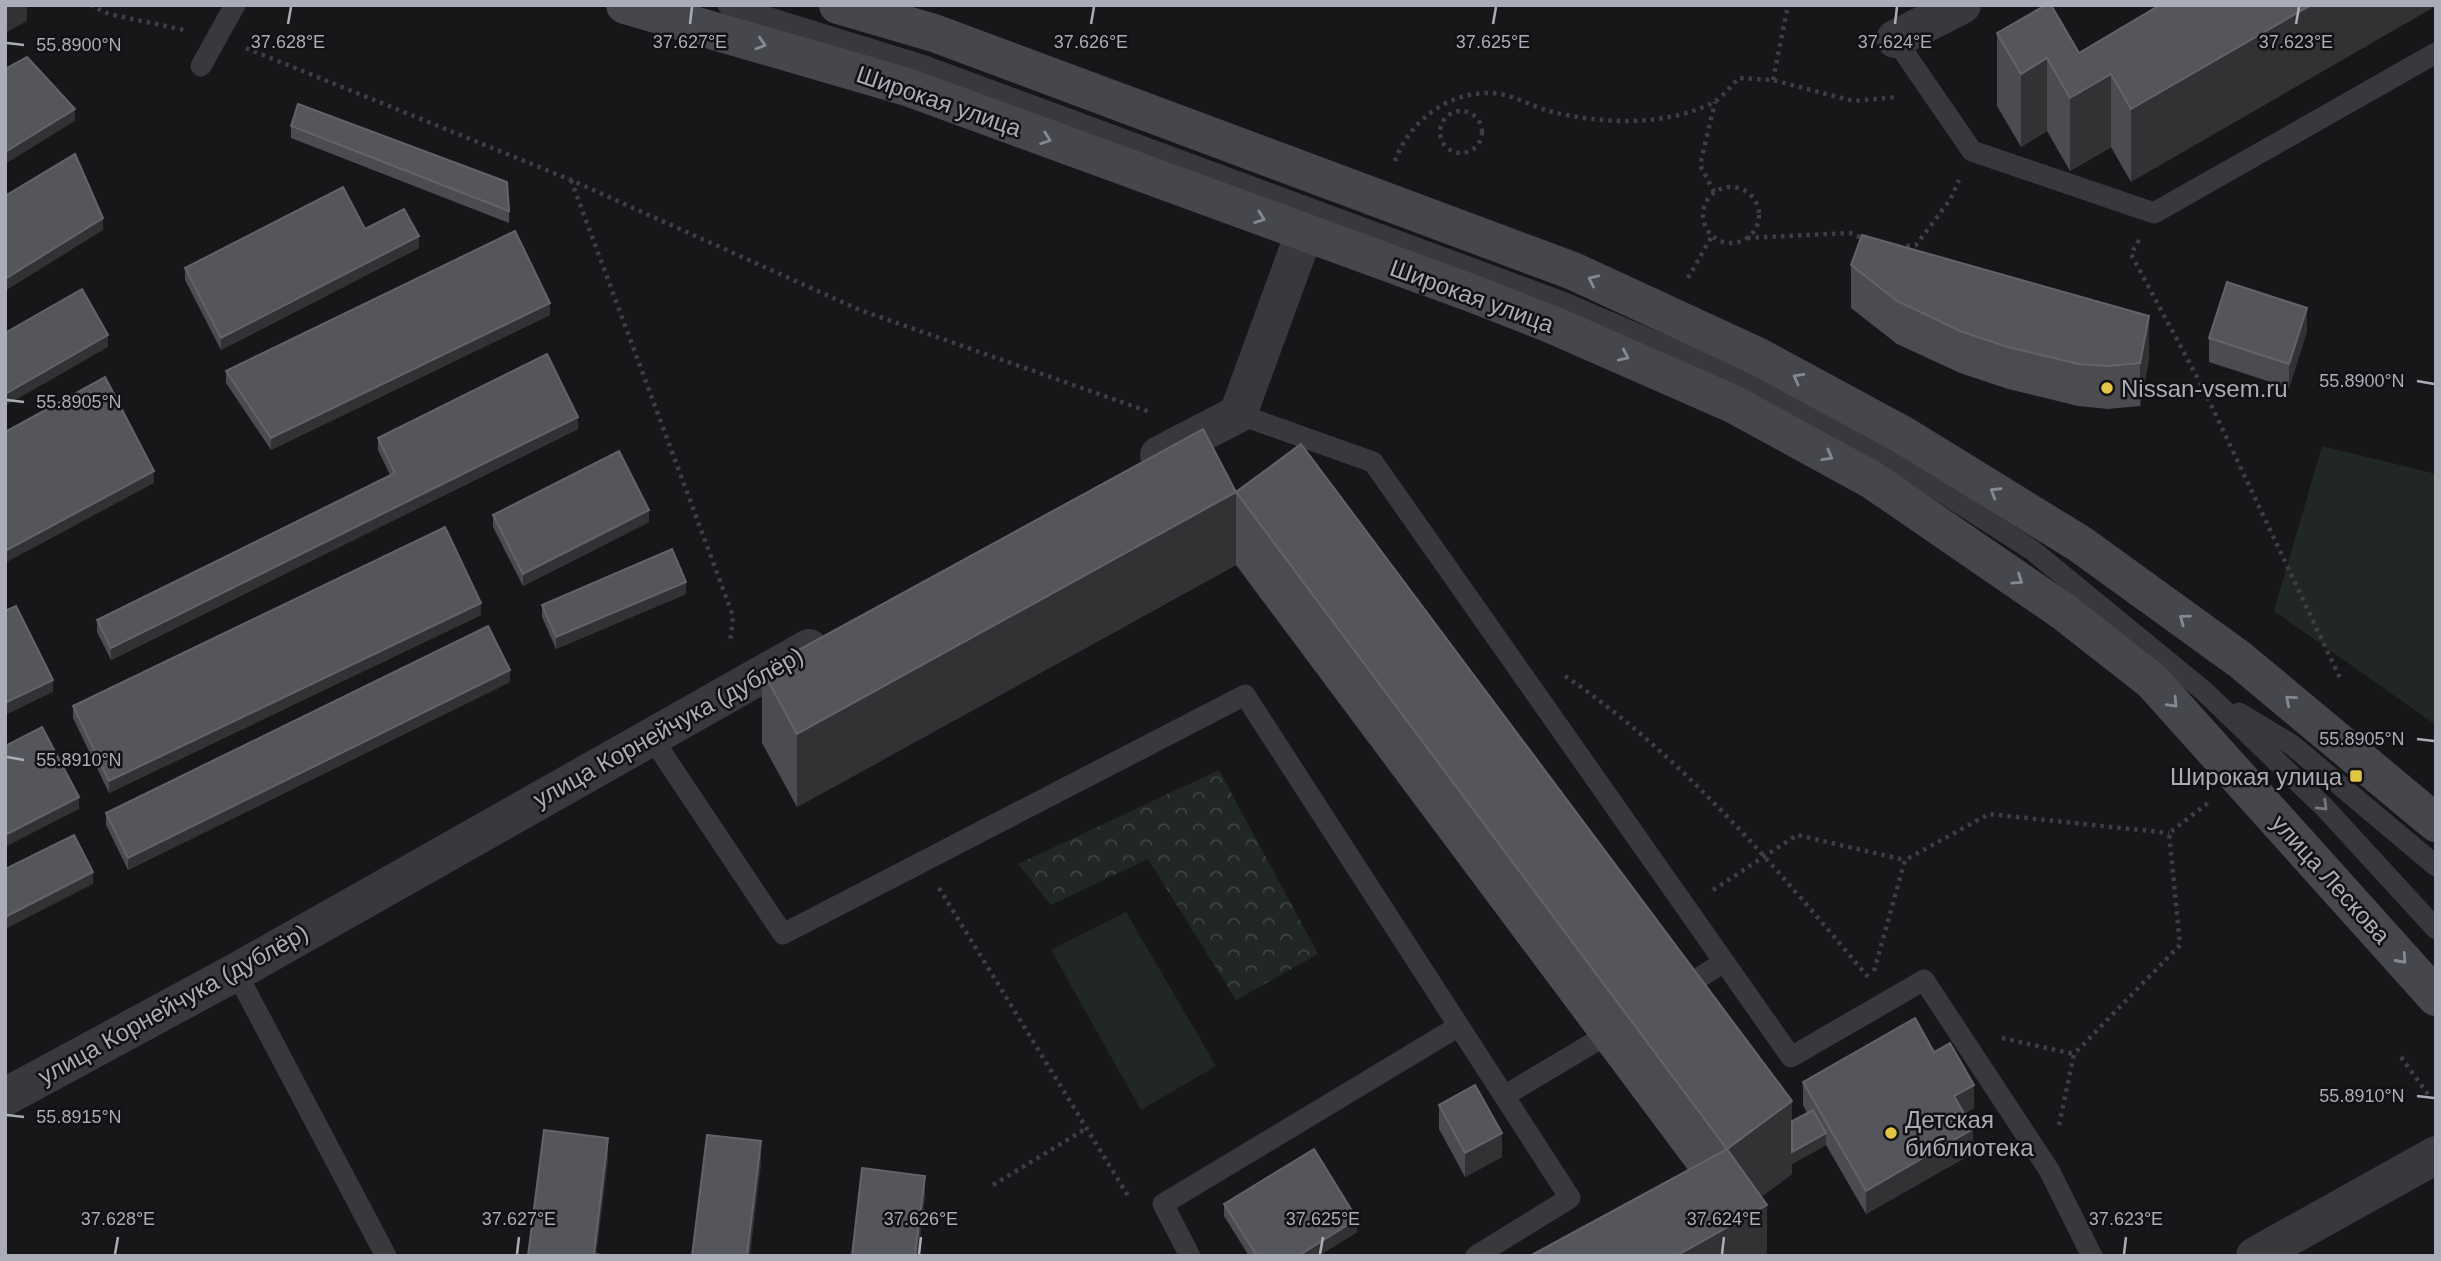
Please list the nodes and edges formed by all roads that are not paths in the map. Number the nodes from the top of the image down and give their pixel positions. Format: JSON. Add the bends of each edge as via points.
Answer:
{"nodes":[{"id":1,"x":235,"y":5,"type":"edge"},
{"id":2,"x":625,"y":5,"type":"edge"},
{"id":3,"x":728,"y":5,"type":"edge"},
{"id":4,"x":838,"y":5,"type":"edge"},
{"id":5,"x":1962,"y":5,"type":"edge"},
{"id":6,"x":1895,"y":39,"type":"joint"},
{"id":7,"x":2436,"y":53,"type":"edge"},
{"id":8,"x":201,"y":65,"type":"dead end"},
{"id":9,"x":1308,"y":235,"type":"junction"},
{"id":10,"x":1238,"y":414,"type":"junction"},
{"id":11,"x":1130,"y":471,"type":"edge"},
{"id":12,"x":835,"y":633,"type":"edge"},
{"id":13,"x":2204,"y":691,"type":"junction"},
{"id":14,"x":650,"y":735,"type":"junction"},
{"id":15,"x":2226,"y":761,"type":"joint"},
{"id":16,"x":2436,"y":823,"type":"edge"},
{"id":17,"x":2436,"y":866,"type":"edge"},
{"id":18,"x":2436,"y":929,"type":"edge"},
{"id":19,"x":1724,"y":962,"type":"junction"},
{"id":20,"x":236,"y":972,"type":"junction"},
{"id":21,"x":1691,"y":982,"type":"edge"},
{"id":22,"x":2436,"y":997,"type":"edge"},
{"id":23,"x":1459,"y":1026,"type":"junction"},
{"id":24,"x":1598,"y":1040,"type":"edge"},
{"id":25,"x":1504,"y":1096,"type":"junction"},
{"id":26,"x":5,"y":1097,"type":"edge"},
{"id":27,"x":2436,"y":1155,"type":"edge"},
{"id":28,"x":2264,"y":1254,"type":"edge"},
{"id":29,"x":386,"y":1256,"type":"edge"},
{"id":30,"x":1190,"y":1256,"type":"edge"},
{"id":31,"x":1476,"y":1256,"type":"edge"},
{"id":32,"x":2092,"y":1256,"type":"edge"}],
"edges":[{"from":1,"to":8,"type":"lane"},
{"from":2,"to":9,"type":"main road","name":"Широкая улица","one_way":true,"via":[[907,88]]},
{"from":3,"to":13,"type":"lane","name":"Широкая улица","via":[[925,66],[1315,208],[1560,301],[1747,381],[1889,458],[2032,550]]},
{"from":16,"to":4,"type":"main road","one_way":true,"via":[[2239,659],[2080,544],[1902,435],[1758,356],[1573,271],[934,33]]},
{"from":5,"to":6,"type":"street"},
{"from":6,"to":7,"type":"lane","via":[[1972,151],[2154,214]]},
{"from":9,"to":10,"type":"street","via":[[1298,250]]},
{"from":9,"to":15,"type":"main road","name":"Широкая улица","one_way":true,"via":[[1553,325],[1733,404],[1872,480],[2064,612],[2152,681]]},
{"from":10,"to":11,"type":"street"},
{"from":10,"to":19,"type":"lane","via":[[1373,462]]},
{"from":12,"to":14,"type":"street","name":"улица Корнейчука (дублёр)"},
{"from":13,"to":17,"type":"lane","name":"Широкая улица","via":[[2292,745]]},
{"from":13,"to":18,"type":"lane","name":"Широкая улица","one_way":true,"via":[[2326,809]]},
{"from":14,"to":20,"type":"street","name":"улица Корнейчука (дублёр)"},
{"from":14,"to":23,"type":"lane","via":[[783,934],[1245,695]]},
{"from":15,"to":22,"type":"main road","name":"улица Лескова","one_way":true},
{"from":19,"to":21,"type":"lane"},
{"from":19,"to":32,"type":"lane","via":[[1791,1057],[1924,980],[2049,1170]]},
{"from":20,"to":26,"type":"street","name":"улица Корнейчука (дублёр)"},
{"from":20,"to":29,"type":"lane"},
{"from":23,"to":25,"type":"lane"},
{"from":23,"to":30,"type":"lane","via":[[1163,1204]]},
{"from":24,"to":25,"type":"lane"},
{"from":25,"to":31,"type":"lane","via":[[1570,1198]]},
{"from":27,"to":28,"type":"street"}]}
